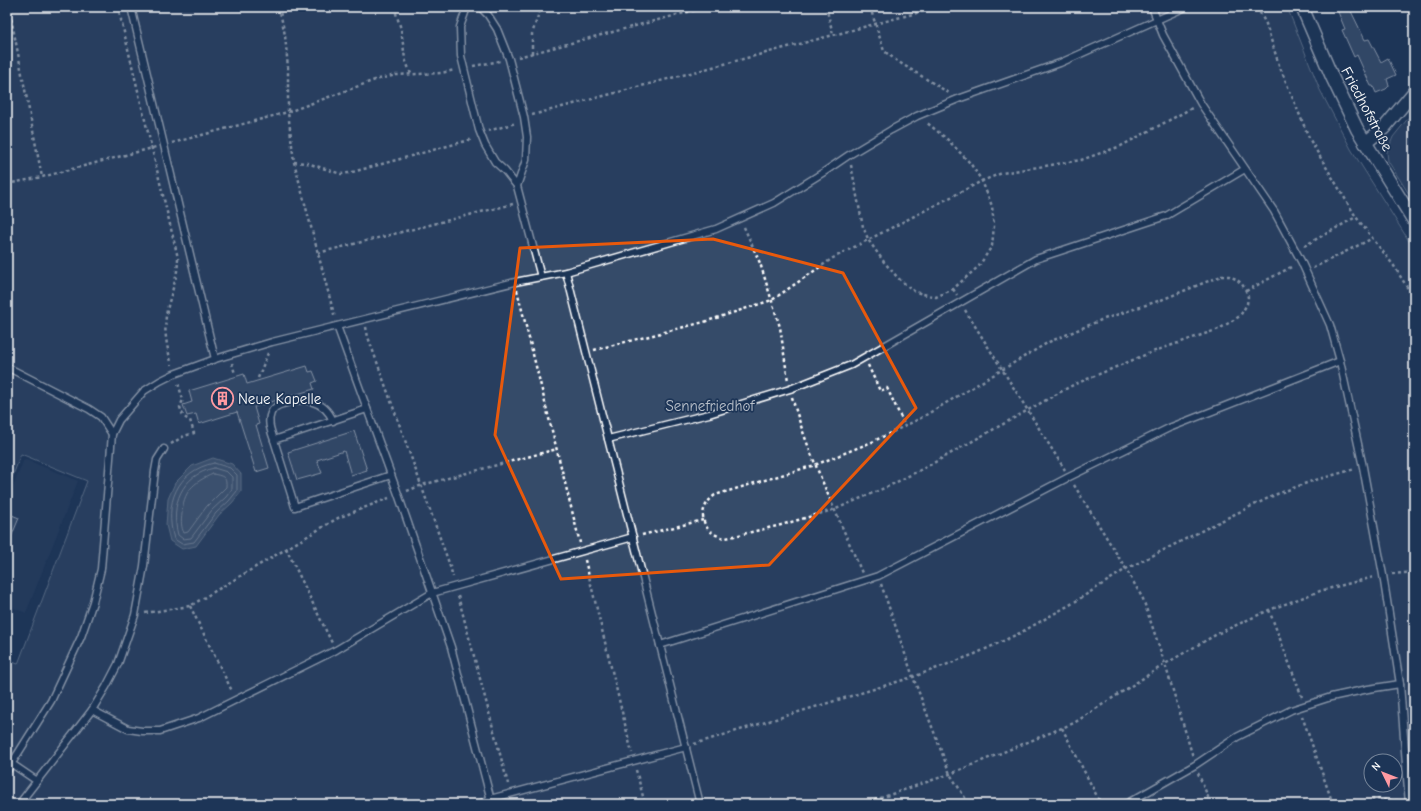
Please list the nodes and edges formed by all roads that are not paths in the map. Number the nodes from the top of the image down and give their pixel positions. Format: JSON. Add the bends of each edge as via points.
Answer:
{"nodes":[{"id":1,"x":131,"y":7,"type":"edge"},
{"id":2,"x":467,"y":7,"type":"edge"},
{"id":3,"x":480,"y":7,"type":"edge"},
{"id":4,"x":1152,"y":7,"type":"edge"},
{"id":5,"x":1186,"y":7,"type":"edge"},
{"id":6,"x":1302,"y":7,"type":"edge"},
{"id":7,"x":1157,"y":21,"type":"junction"},
{"id":8,"x":1414,"y":92,"type":"edge"},
{"id":9,"x":1365,"y":143,"type":"junction"},
{"id":10,"x":1245,"y":169,"type":"junction"},
{"id":11,"x":517,"y":186,"type":"junction"},
{"id":12,"x":1414,"y":221,"type":"edge"},
{"id":13,"x":566,"y":272,"type":"junction"},
{"id":14,"x":541,"y":277,"type":"junction"},
{"id":15,"x":337,"y":326,"type":"junction"},
{"id":16,"x":215,"y":359,"type":"junction"},
{"id":17,"x":1340,"y":362,"type":"junction"},
{"id":18,"x":7,"y":367,"type":"edge"},
{"id":19,"x":367,"y":409,"type":"junction"},
{"id":20,"x":333,"y":421,"type":"junction"},
{"id":21,"x":112,"y":434,"type":"junction"},
{"id":22,"x":608,"y":439,"type":"junction"},
{"id":23,"x":274,"y":440,"type":"junction"},
{"id":24,"x":164,"y":449,"type":"road end"},
{"id":25,"x":391,"y":475,"type":"junction"},
{"id":26,"x":633,"y":538,"type":"junction"},
{"id":27,"x":432,"y":593,"type":"junction"},
{"id":28,"x":660,"y":645,"type":"junction"},
{"id":29,"x":1400,"y":684,"type":"junction"},
{"id":30,"x":92,"y":710,"type":"junction"},
{"id":31,"x":686,"y":747,"type":"junction"},
{"id":32,"x":12,"y":764,"type":"junction"},
{"id":33,"x":7,"y":771,"type":"edge"},
{"id":34,"x":37,"y":781,"type":"junction"},
{"id":35,"x":491,"y":801,"type":"edge"},
{"id":36,"x":1409,"y":803,"type":"edge"},
{"id":37,"x":19,"y":804,"type":"edge"},
{"id":38,"x":479,"y":804,"type":"edge"},
{"id":39,"x":700,"y":804,"type":"edge"},
{"id":40,"x":1126,"y":804,"type":"edge"}],
"edges":[{"from":1,"to":16,"type":"lane"},
{"from":2,"to":11,"type":"lane","via":[[460,27],[461,56],[481,135],[495,162]]},
{"from":3,"to":11,"type":"lane","via":[[497,29],[509,59],[525,119],[526,160]]},
{"from":4,"to":7,"type":"lane"},
{"from":5,"to":7,"type":"lane"},
{"from":6,"to":9,"type":"street","name":"Friedhofstraße","via":[[1332,77]]},
{"from":7,"to":10,"type":"lane","via":[[1201,104]]},
{"from":7,"to":13,"type":"lane","via":[[1060,63],[917,116],[849,155],[774,203],[716,229]]},
{"from":8,"to":9,"type":"street","via":[[1384,128]]},
{"from":9,"to":12,"type":"street","name":"Friedhofstraße"},
{"from":10,"to":17,"type":"lane","via":[[1274,211],[1302,261],[1330,325]]},
{"from":10,"to":22,"type":"lane","via":[[1166,216],[1036,259],[850,365],[790,389],[709,414]]},
{"from":11,"to":14,"type":"lane"},
{"from":13,"to":14,"type":"lane"},
{"from":13,"to":22,"type":"lane"},
{"from":14,"to":15,"type":"lane"},
{"from":15,"to":16,"type":"lane"},
{"from":15,"to":19,"type":"lane"},
{"from":16,"to":21,"type":"lane","via":[[174,374],[144,391],[119,420]]},
{"from":17,"to":28,"type":"lane","via":[[1169,428],[878,576]]},
{"from":17,"to":29,"type":"lane","via":[[1363,466]]},
{"from":18,"to":21,"type":"lane","via":[[89,409],[101,417]]},
{"from":19,"to":20,"type":"lane"},
{"from":19,"to":25,"type":"lane"},
{"from":20,"to":23,"type":"lane"},
{"from":20,"to":23,"type":"lane","via":[[324,407],[309,400],[294,400],[277,406],[271,412],[269,425]]},
{"from":21,"to":32,"type":"lane","via":[[101,569],[93,602],[81,637],[51,701]]},
{"from":22,"to":26,"type":"lane"},
{"from":23,"to":25,"type":"lane","via":[[295,506]]},
{"from":24,"to":30,"type":"lane","via":[[157,460],[155,471],[144,566],[135,615],[118,664]]},
{"from":25,"to":27,"type":"lane"},
{"from":26,"to":27,"type":"lane"},
{"from":26,"to":28,"type":"lane"},
{"from":27,"to":30,"type":"lane","via":[[336,650],[199,718],[160,731],[142,731],[128,729]]},
{"from":27,"to":35,"type":"lane","via":[[451,647]]},
{"from":28,"to":31,"type":"lane"},
{"from":29,"to":36,"type":"lane"},
{"from":29,"to":40,"type":"lane","via":[[1331,697],[1290,710],[1237,737],[1195,765]]},
{"from":30,"to":34,"type":"lane"},
{"from":31,"to":35,"type":"lane","via":[[511,793]]},
{"from":31,"to":39,"type":"lane"},
{"from":32,"to":33,"type":"lane"},
{"from":32,"to":34,"type":"lane"},
{"from":34,"to":37,"type":"lane"},
{"from":35,"to":38,"type":"lane"}]}
